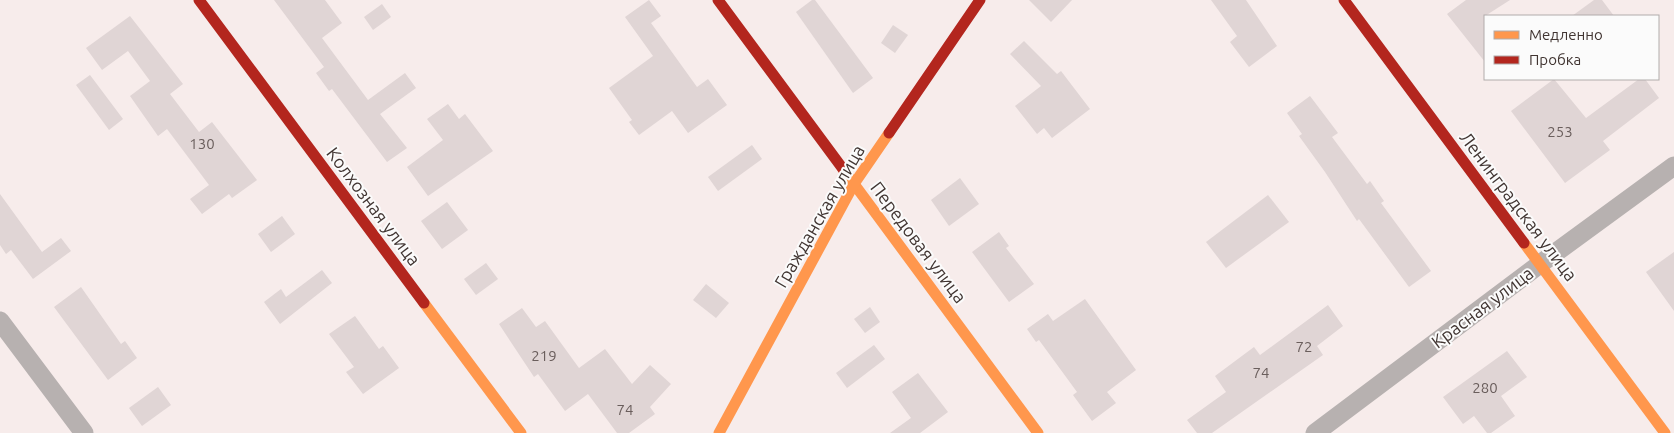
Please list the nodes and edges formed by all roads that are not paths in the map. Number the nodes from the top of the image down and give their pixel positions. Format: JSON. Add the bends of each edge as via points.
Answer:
{"nodes":[{"id":1,"x":200,"y":0,"type":"edge"},
{"id":2,"x":718,"y":0,"type":"edge"},
{"id":3,"x":980,"y":0,"type":"edge"},
{"id":4,"x":1344,"y":0,"type":"edge"},
{"id":5,"x":1674,"y":166,"type":"edge"},
{"id":6,"x":854,"y":184,"type":"junction"},
{"id":7,"x":1540,"y":264,"type":"junction"},
{"id":8,"x":0,"y":321,"type":"edge"},
{"id":9,"x":84,"y":433,"type":"edge"},
{"id":10,"x":521,"y":433,"type":"edge"},
{"id":11,"x":719,"y":433,"type":"edge"},
{"id":12,"x":1038,"y":433,"type":"edge"},
{"id":13,"x":1315,"y":433,"type":"edge"},
{"id":14,"x":1665,"y":433,"type":"edge"}],
"edges":[{"from":1,"to":10,"type":"street","name":"Колхозная улица"},
{"from":2,"to":6,"type":"street","name":"Передовая улица"},
{"from":3,"to":6,"type":"street","name":"Гражданская улица"},
{"from":4,"to":7,"type":"street","name":"Ленинградская улица"},
{"from":5,"to":7,"type":"street","name":"Красная улица"},
{"from":6,"to":11,"type":"street","name":"Гражданская улица"},
{"from":6,"to":12,"type":"street","name":"Передовая улица"},
{"from":7,"to":13,"type":"street","name":"Красная улица"},
{"from":7,"to":14,"type":"street","name":"Ленинградская улица"},
{"from":8,"to":9,"type":"street"}]}
